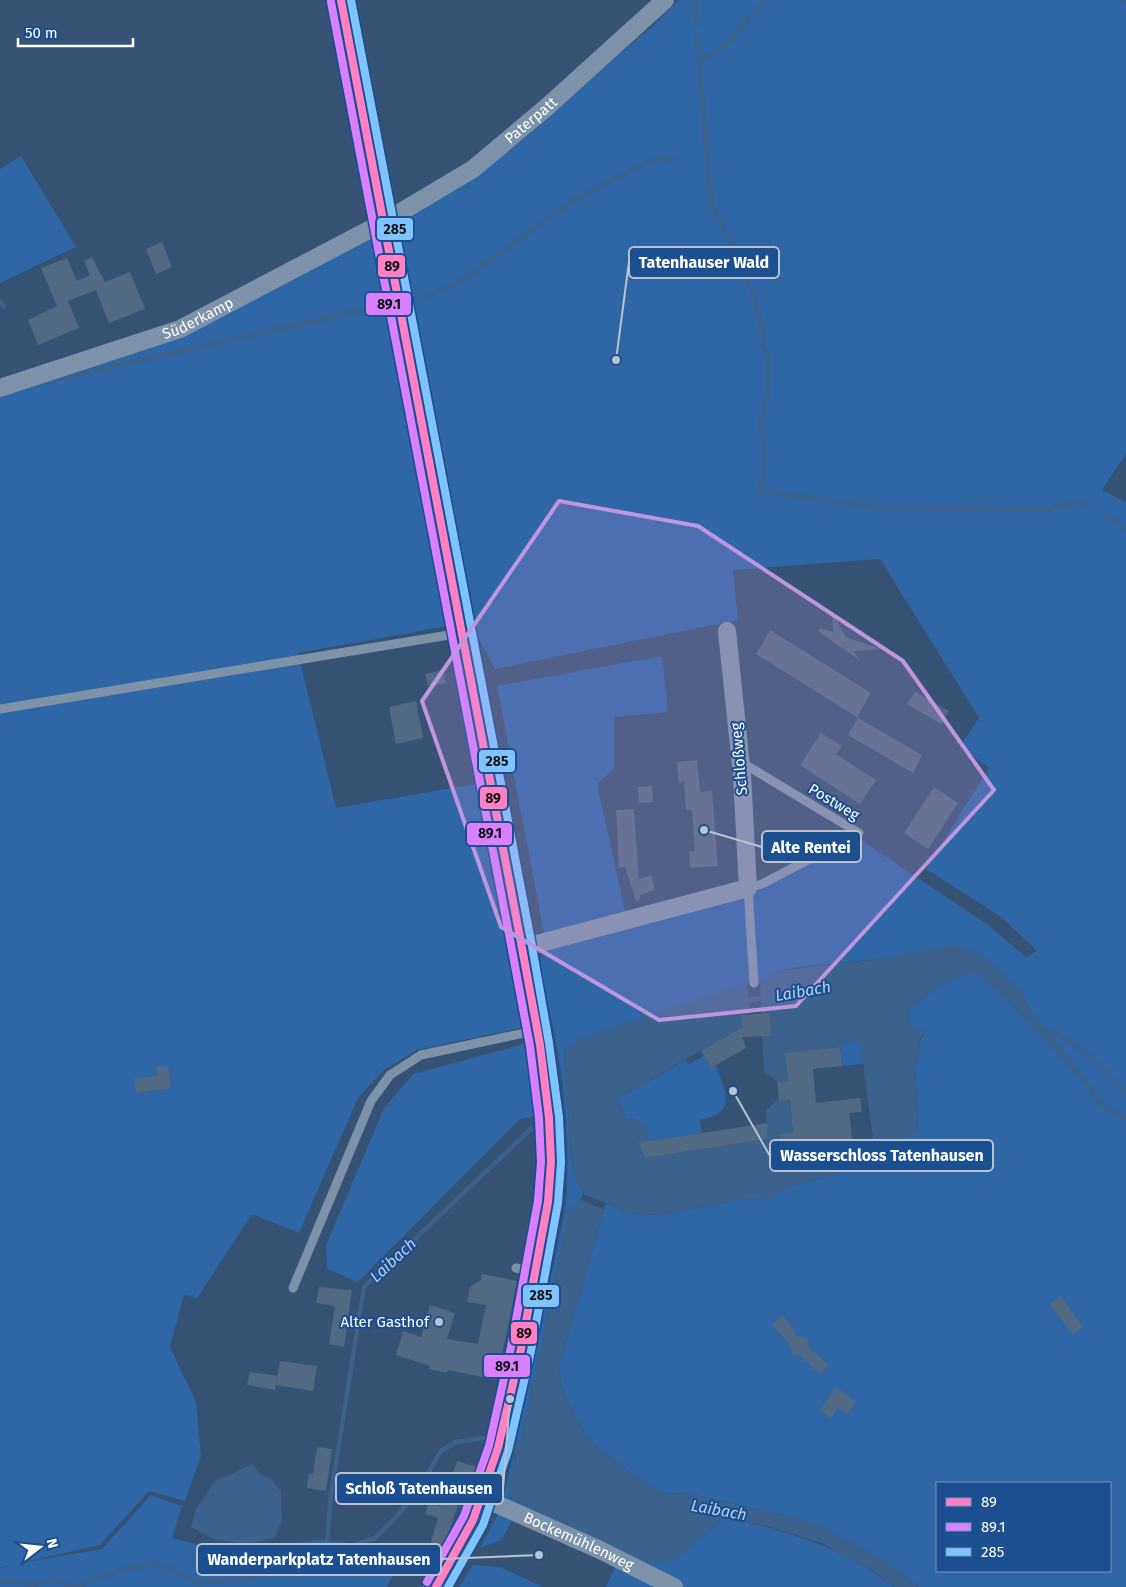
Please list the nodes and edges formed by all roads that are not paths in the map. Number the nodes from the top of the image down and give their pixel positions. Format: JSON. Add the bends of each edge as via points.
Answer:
{"nodes":[{"id":1,"x":342,"y":0,"type":"edge"},
{"id":2,"x":664,"y":0,"type":"edge"},
{"id":3,"x":384,"y":222,"type":"junction"},
{"id":4,"x":0,"y":388,"type":"edge"},
{"id":5,"x":727,"y":631,"type":"dead end"},
{"id":6,"x":462,"y":633,"type":"junction"},
{"id":7,"x":0,"y":709,"type":"edge"},
{"id":8,"x":740,"y":762,"type":"junction"},
{"id":9,"x":748,"y":888,"type":"junction"},
{"id":10,"x":522,"y":948,"type":"junction"},
{"id":11,"x":754,"y":983,"type":"dead end"},
{"id":12,"x":536,"y":1030,"type":"junction"},
{"id":13,"x":293,"y":1288,"type":"dead end"},
{"id":14,"x":483,"y":1498,"type":"junction"},
{"id":15,"x":436,"y":1587,"type":"edge"},
{"id":16,"x":674,"y":1587,"type":"edge"}],
"edges":[{"from":1,"to":3,"type":"main road"},
{"from":2,"to":3,"type":"street","name":"Paterpatt","via":[[548,106],[473,168]]},
{"from":3,"to":4,"type":"street","name":"Süderkamp","via":[[180,329]]},
{"from":3,"to":6,"type":"main road"},
{"from":5,"to":8,"type":"street","name":"Schloßweg"},
{"from":6,"to":7,"type":"lane"},
{"from":6,"to":10,"type":"main road"},
{"from":8,"to":9,"type":"street","name":"Schloßweg"},
{"from":8,"to":9,"type":"lane","name":"Postweg","via":[[859,833],[762,884]]},
{"from":9,"to":10,"type":"street"},
{"from":9,"to":11,"type":"lane","name":"Schloßweg"},
{"from":10,"to":12,"type":"main road"},
{"from":12,"to":13,"type":"lane","via":[[420,1055],[390,1074],[371,1101]]},
{"from":12,"to":14,"type":"main road","via":[[551,1143],[550,1190],[526,1270],[503,1432]]},
{"from":14,"to":15,"type":"main road","via":[[460,1548]]},
{"from":14,"to":16,"type":"street","name":"Bockemühlenweg"}]}
